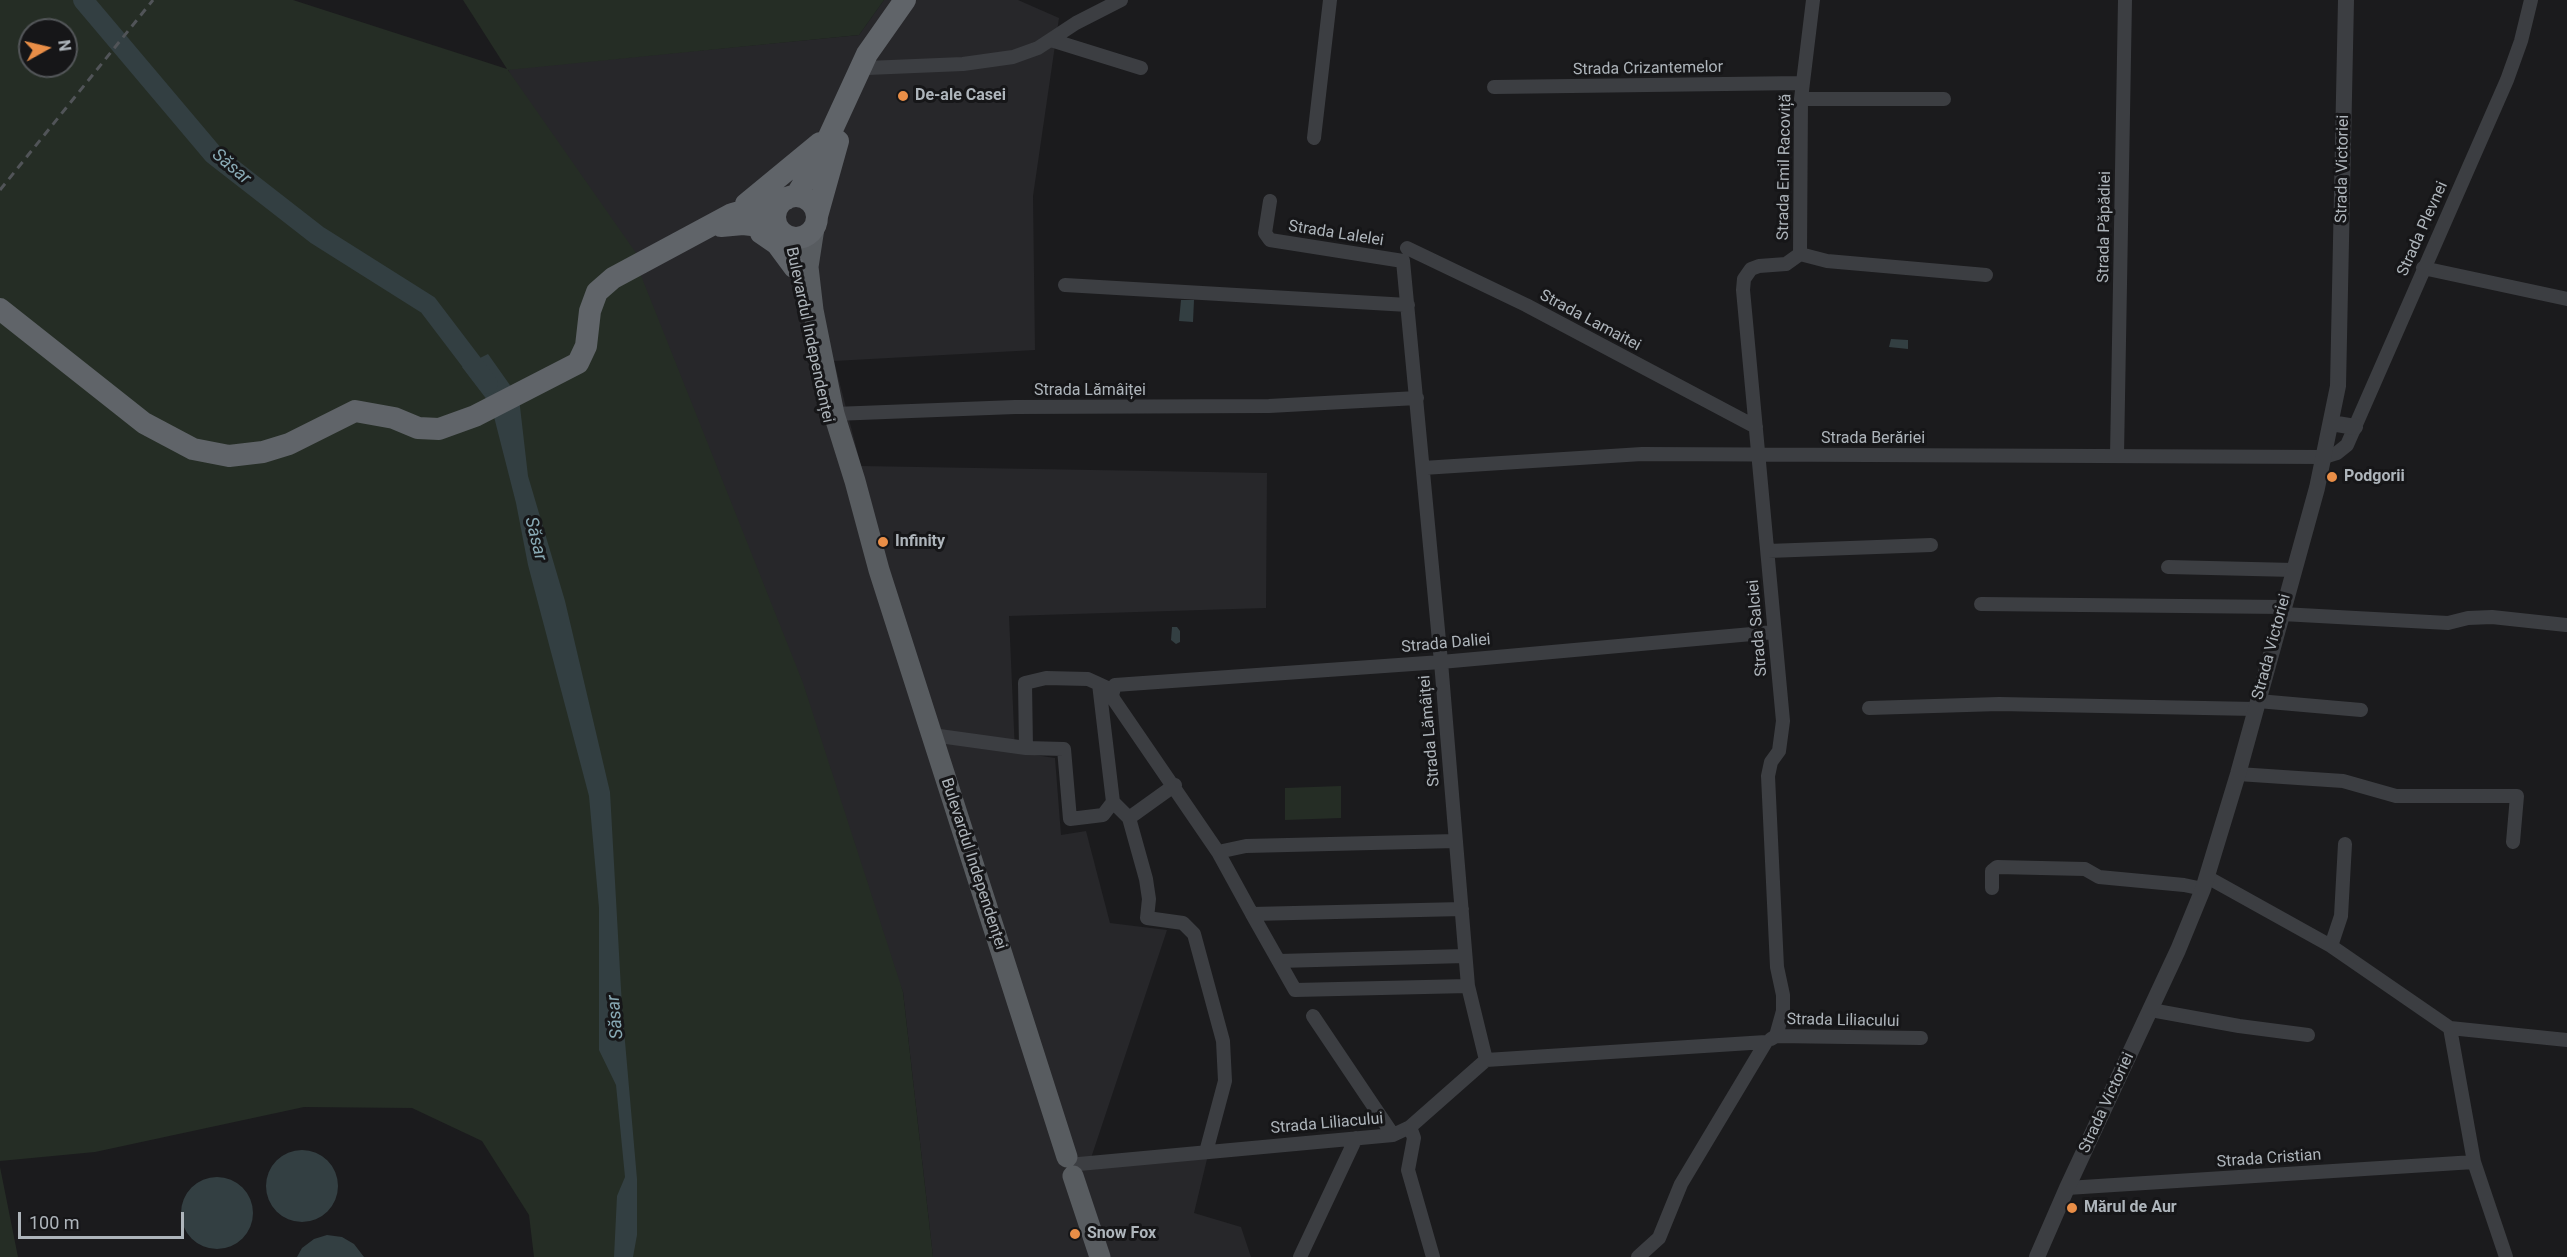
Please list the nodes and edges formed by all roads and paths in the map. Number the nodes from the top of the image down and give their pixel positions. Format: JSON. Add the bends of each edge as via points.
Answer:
{"nodes":[{"id":1,"x":905,"y":0,"type":"edge"},
{"id":2,"x":1121,"y":0,"type":"edge"},
{"id":3,"x":1330,"y":0,"type":"edge"},
{"id":4,"x":1813,"y":0,"type":"edge"},
{"id":5,"x":2125,"y":0,"type":"edge"},
{"id":6,"x":2346,"y":0,"type":"edge"},
{"id":7,"x":2530,"y":0,"type":"edge"},
{"id":8,"x":880,"y":37,"type":"junction"},
{"id":9,"x":1052,"y":40,"type":"junction"},
{"id":10,"x":867,"y":68,"type":"junction"},
{"id":11,"x":1141,"y":68,"type":"dead end"},
{"id":12,"x":1802,"y":83,"type":"junction"},
{"id":13,"x":1494,"y":87,"type":"dead end"},
{"id":14,"x":1801,"y":99,"type":"junction"},
{"id":15,"x":1944,"y":99,"type":"dead end"},
{"id":16,"x":828,"y":136,"type":"junction"},
{"id":17,"x":1314,"y":138,"type":"dead end"},
{"id":18,"x":791,"y":197,"type":"junction"},
{"id":19,"x":1270,"y":201,"type":"dead end"},
{"id":20,"x":738,"y":219,"type":"junction"},
{"id":21,"x":815,"y":222,"type":"junction"},
{"id":22,"x":783,"y":232,"type":"junction"},
{"id":23,"x":1800,"y":254,"type":"junction"},
{"id":24,"x":1405,"y":255,"type":"junction"},
{"id":25,"x":794,"y":267,"type":"junction"},
{"id":26,"x":2423,"y":268,"type":"junction"},
{"id":27,"x":1986,"y":275,"type":"dead end"},
{"id":28,"x":1065,"y":285,"type":"dead end"},
{"id":29,"x":2567,"y":299,"type":"edge"},
{"id":30,"x":1408,"y":305,"type":"junction"},
{"id":31,"x":0,"y":309,"type":"edge"},
{"id":32,"x":1417,"y":398,"type":"junction"},
{"id":33,"x":834,"y":414,"type":"junction"},
{"id":34,"x":2331,"y":423,"type":"junction"},
{"id":35,"x":1756,"y":427,"type":"junction"},
{"id":36,"x":2355,"y":427,"type":"junction"},
{"id":37,"x":2117,"y":455,"type":"junction"},
{"id":38,"x":1758,"y":456,"type":"junction"},
{"id":39,"x":2324,"y":457,"type":"junction"},
{"id":40,"x":1423,"y":468,"type":"junction"},
{"id":41,"x":1931,"y":545,"type":"dead end"},
{"id":42,"x":1768,"y":551,"type":"junction"},
{"id":43,"x":2168,"y":567,"type":"dead end"},
{"id":44,"x":879,"y":570,"type":"junction"},
{"id":45,"x":2294,"y":570,"type":"junction"},
{"id":46,"x":1981,"y":604,"type":"dead end"},
{"id":47,"x":2283,"y":610,"type":"junction"},
{"id":48,"x":2566,"y":625,"type":"edge"},
{"id":49,"x":1774,"y":632,"type":"junction"},
{"id":50,"x":1441,"y":662,"type":"junction"},
{"id":51,"x":1099,"y":684,"type":"junction"},
{"id":52,"x":1116,"y":687,"type":"junction"},
{"id":53,"x":2256,"y":705,"type":"junction"},
{"id":54,"x":1869,"y":708,"type":"dead end"},
{"id":55,"x":2361,"y":710,"type":"dead end"},
{"id":56,"x":932,"y":735,"type":"junction"},
{"id":57,"x":1026,"y":748,"type":"junction"},
{"id":58,"x":2238,"y":774,"type":"junction"},
{"id":59,"x":1174,"y":785,"type":"junction"},
{"id":60,"x":1113,"y":802,"type":"junction"},
{"id":61,"x":1129,"y":818,"type":"junction"},
{"id":62,"x":1456,"y":841,"type":"junction"},
{"id":63,"x":2513,"y":842,"type":"dead end"},
{"id":64,"x":2345,"y":844,"type":"dead end"},
{"id":65,"x":1218,"y":852,"type":"junction"},
{"id":66,"x":2205,"y":883,"type":"junction"},
{"id":67,"x":1992,"y":888,"type":"dead end"},
{"id":68,"x":1462,"y":909,"type":"junction"},
{"id":69,"x":1252,"y":914,"type":"junction"},
{"id":70,"x":2331,"y":946,"type":"junction"},
{"id":71,"x":1465,"y":956,"type":"junction"},
{"id":72,"x":1278,"y":961,"type":"junction"},
{"id":73,"x":1468,"y":986,"type":"junction"},
{"id":74,"x":2151,"y":1010,"type":"junction"},
{"id":75,"x":1313,"y":1016,"type":"dead end"},
{"id":76,"x":2450,"y":1028,"type":"junction"},
{"id":77,"x":2308,"y":1035,"type":"dead end"},
{"id":78,"x":1921,"y":1038,"type":"dead end"},
{"id":79,"x":1771,"y":1039,"type":"junction"},
{"id":80,"x":2567,"y":1040,"type":"edge"},
{"id":81,"x":1486,"y":1060,"type":"junction"},
{"id":82,"x":1410,"y":1127,"type":"junction"},
{"id":83,"x":1393,"y":1135,"type":"junction"},
{"id":84,"x":1356,"y":1138,"type":"junction"},
{"id":85,"x":1206,"y":1152,"type":"junction"},
{"id":86,"x":2474,"y":1162,"type":"junction"},
{"id":87,"x":1073,"y":1166,"type":"junction"},
{"id":88,"x":2067,"y":1188,"type":"junction"},
{"id":89,"x":1100,"y":1257,"type":"edge"},
{"id":90,"x":1300,"y":1257,"type":"edge"},
{"id":91,"x":1433,"y":1257,"type":"edge"},
{"id":92,"x":1638,"y":1257,"type":"edge"},
{"id":93,"x":2037,"y":1257,"type":"edge"},
{"id":94,"x":2506,"y":1257,"type":"edge"}],
"edges":[{"from":1,"to":8,"type":"highway","name":"Bulevardul Independenței"},
{"from":2,"to":9,"type":"street"},
{"from":3,"to":17,"type":"street"},
{"from":4,"to":12,"type":"street","name":"Strada Emil Racoviță"},
{"from":5,"to":37,"type":"street","name":"Strada Păpădiei"},
{"from":6,"to":34,"type":"street","name":"Strada Victoriei","via":[[2340,354]]},
{"from":7,"to":26,"type":"street","name":"Strada Plevnei","via":[[2507,80]]},
{"from":8,"to":10,"type":"highway","name":"Bulevardul Independenței"},
{"from":8,"to":16,"type":"highway","name":"Bulevardul Independenței","via":[[867,54]]},
{"from":9,"to":10,"type":"street","via":[[1025,54],[1000,60]]},
{"from":9,"to":11,"type":"street"},
{"from":10,"to":21,"type":"highway","name":"Bulevardul Independenței","via":[[840,136]]},
{"from":12,"to":13,"type":"street","name":"Strada Crizantemelor"},
{"from":12,"to":14,"type":"street","name":"Strada Emil Racoviță"},
{"from":14,"to":15,"type":"street"},
{"from":14,"to":23,"type":"street","name":"Strada Emil Racoviță"},
{"from":16,"to":18,"type":"highway","name":"Bulevardul Independenței","via":[[820,156]]},
{"from":16,"to":20,"type":"highway"},
{"from":18,"to":20,"type":"highway"},
{"from":18,"to":21,"type":"highway","via":[[808,200]]},
{"from":18,"to":22,"type":"highway","via":[[777,209],[775,219]]},
{"from":19,"to":24,"type":"street","name":"Strada Lalelei","via":[[1265,233],[1270,240]]},
{"from":20,"to":22,"type":"highway"},
{"from":20,"to":25,"type":"highway","via":[[777,244]]},
{"from":20,"to":31,"type":"highway","via":[[702,231],[613,278],[597,292],[590,311],[586,346],[578,363],[475,416],[438,429],[418,428],[394,418],[355,411],[276,449],[240,455],[193,449],[152,429]]},
{"from":21,"to":22,"type":"highway","via":[[799,238]]},
{"from":21,"to":33,"type":"main road","name":"Bulevardul Independenței","via":[[808,267]]},
{"from":22,"to":25,"type":"main road","name":"Bulevardul Independenței"},
{"from":23,"to":27,"type":"street","name":"Strada Emil Racoviță","via":[[1827,261]]},
{"from":23,"to":35,"type":"street","name":"Strada Salciei","via":[[1786,264],[1751,269],[1744,279]]},
{"from":24,"to":30,"type":"street","name":"Strada Lămâiței"},
{"from":24,"to":35,"type":"street","name":"Strada Lamaitei","via":[[1526,305]]},
{"from":25,"to":44,"type":"main road","name":"Bulevardul Independenței","via":[[824,415]]},
{"from":26,"to":29,"type":"street"},
{"from":26,"to":36,"type":"street","name":"Strada Plevnei"},
{"from":28,"to":30,"type":"street"},
{"from":30,"to":32,"type":"street","name":"Strada Lămâiței"},
{"from":32,"to":33,"type":"street","name":"Strada Lămâiței","via":[[1269,406],[1015,407]]},
{"from":32,"to":40,"type":"street","name":"Strada Lămâiței"},
{"from":33,"to":44,"type":"main road","name":"Bulevardul Independenței"},
{"from":34,"to":36,"type":"street"},
{"from":34,"to":39,"type":"street","name":"Strada Victoriei"},
{"from":35,"to":38,"type":"street","name":"Strada Salciei"},
{"from":36,"to":39,"type":"street","name":"Strada Plevnei","via":[[2347,445]]},
{"from":37,"to":38,"type":"street","name":"Strada Berăriei"},
{"from":37,"to":39,"type":"street","name":"Strada Berăriei"},
{"from":38,"to":40,"type":"street","name":"Strada Berăriei","via":[[1642,454]]},
{"from":38,"to":42,"type":"street","name":"Strada Salciei"},
{"from":39,"to":45,"type":"street","name":"Strada Victoriei"},
{"from":40,"to":50,"type":"street","name":"Strada Lămâiței"},
{"from":41,"to":42,"type":"street"},
{"from":42,"to":49,"type":"street","name":"Strada Salciei"},
{"from":43,"to":45,"type":"street"},
{"from":44,"to":56,"type":"main road","name":"Bulevardul Independenței"},
{"from":45,"to":47,"type":"street","name":"Strada Victoriei"},
{"from":46,"to":47,"type":"street"},
{"from":47,"to":48,"type":"street","via":[[2448,623],[2492,617]]},
{"from":47,"to":53,"type":"street","name":"Strada Victoriei"},
{"from":49,"to":50,"type":"street","name":"Strada Daliei"},
{"from":49,"to":79,"type":"street","name":"Strada Salciei","via":[[1783,721],[1779,751],[1768,776],[1777,967],[1783,1011]]},
{"from":50,"to":52,"type":"street","name":"Strada Daliei"},
{"from":50,"to":62,"type":"street","name":"Strada Lămâiței"},
{"from":51,"to":52,"type":"street"},
{"from":51,"to":57,"type":"street","via":[[1088,679],[1046,678],[1025,683]]},
{"from":51,"to":60,"type":"street"},
{"from":52,"to":59,"type":"street","via":[[1114,700]]},
{"from":53,"to":54,"type":"street"},
{"from":53,"to":55,"type":"street"},
{"from":53,"to":58,"type":"street","name":"Strada Victoriei"},
{"from":56,"to":57,"type":"street"},
{"from":56,"to":87,"type":"main road","name":"Bulevardul Independenței"},
{"from":57,"to":60,"type":"street","via":[[1064,749],[1070,819],[1103,815]]},
{"from":58,"to":63,"type":"street","via":[[2343,781],[2396,796],[2517,796]]},
{"from":58,"to":66,"type":"street","name":"Strada Victoriei"},
{"from":59,"to":61,"type":"street"},
{"from":59,"to":65,"type":"street"},
{"from":60,"to":61,"type":"street"},
{"from":61,"to":85,"type":"street","via":[[1146,879],[1147,918],[1183,923],[1194,934],[1223,1041],[1225,1081]]},
{"from":62,"to":65,"type":"street","via":[[1246,846]]},
{"from":62,"to":68,"type":"street","name":"Strada Lămâiței"},
{"from":64,"to":70,"type":"street","via":[[2341,916]]},
{"from":65,"to":69,"type":"street"},
{"from":66,"to":67,"type":"street","via":[[2099,878],[2085,869],[1997,867],[1992,871]]},
{"from":66,"to":70,"type":"street"},
{"from":66,"to":74,"type":"street","name":"Strada Victoriei"},
{"from":68,"to":69,"type":"street"},
{"from":68,"to":71,"type":"street","name":"Strada Lămâiței"},
{"from":69,"to":72,"type":"street"},
{"from":70,"to":76,"type":"street"},
{"from":71,"to":72,"type":"street"},
{"from":71,"to":73,"type":"street","name":"Strada Lămâiței"},
{"from":72,"to":73,"type":"street","via":[[1295,990]]},
{"from":73,"to":81,"type":"street","name":"Strada Lămâiței"},
{"from":74,"to":77,"type":"street"},
{"from":74,"to":88,"type":"street","name":"Strada Victoriei"},
{"from":75,"to":83,"type":"street"},
{"from":76,"to":80,"type":"street"},
{"from":76,"to":86,"type":"street"},
{"from":78,"to":79,"type":"street","name":"Strada Liliacului"},
{"from":79,"to":81,"type":"street","name":"Strada Liliacului"},
{"from":79,"to":92,"type":"street","name":"Strada Liliacului","via":[[1680,1184],[1659,1238]]},
{"from":81,"to":82,"type":"street","name":"Strada Liliacului"},
{"from":82,"to":83,"type":"street","name":"Strada Liliacului"},
{"from":82,"to":91,"type":"street","via":[[1414,1138],[1407,1170]]},
{"from":83,"to":84,"type":"street","name":"Strada Liliacului"},
{"from":84,"to":85,"type":"street","name":"Strada Liliacului"},
{"from":84,"to":90,"type":"street"},
{"from":85,"to":87,"type":"street","name":"Strada Liliacului"},
{"from":86,"to":88,"type":"street","name":"Strada Cristian"},
{"from":86,"to":94,"type":"street"},
{"from":87,"to":89,"type":"main road","name":"Bulevardul Independenței"},
{"from":88,"to":93,"type":"street","name":"Strada Victoriei"}]}
